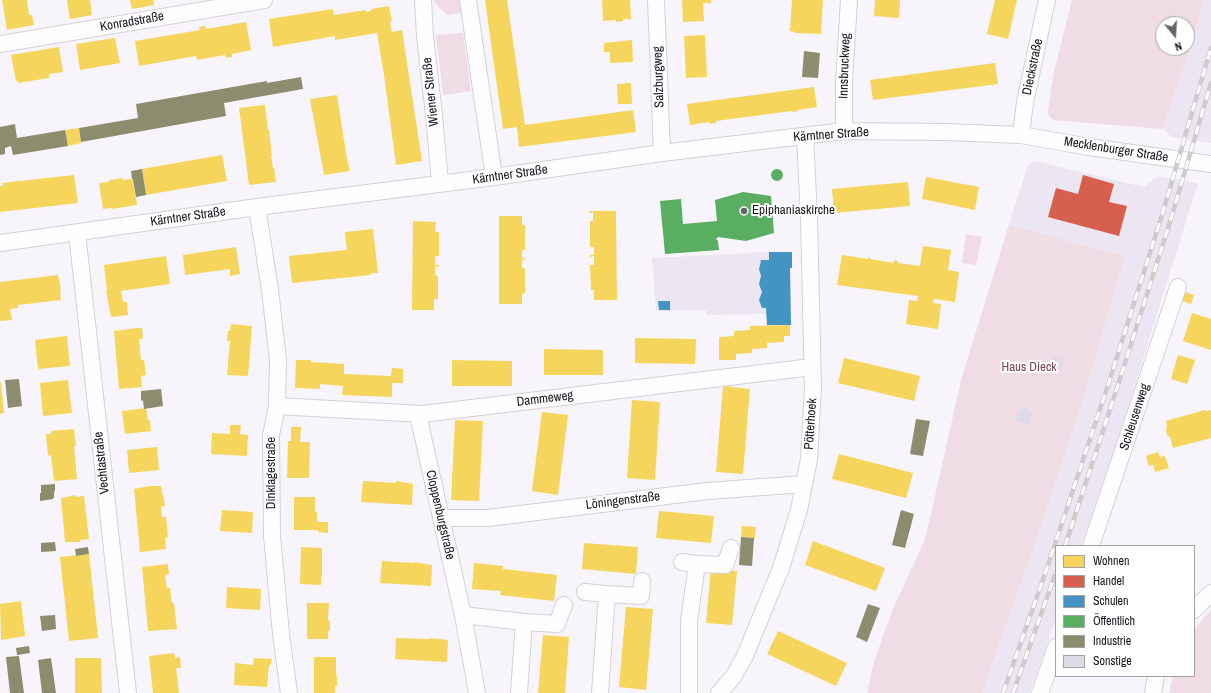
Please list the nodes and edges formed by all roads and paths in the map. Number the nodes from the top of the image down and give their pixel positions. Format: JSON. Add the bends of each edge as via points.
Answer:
{"nodes":[{"id":1,"x":264,"y":0,"type":"edge"},
{"id":2,"x":423,"y":0,"type":"edge"},
{"id":3,"x":468,"y":0,"type":"edge"},
{"id":4,"x":656,"y":0,"type":"edge"},
{"id":5,"x":849,"y":0,"type":"edge"},
{"id":6,"x":1047,"y":0,"type":"edge"},
{"id":7,"x":0,"y":44,"type":"edge"},
{"id":8,"x":844,"y":131,"type":"junction"},
{"id":9,"x":1021,"y":135,"type":"junction"},
{"id":10,"x":805,"y":136,"type":"junction"},
{"id":11,"x":662,"y":153,"type":"junction"},
{"id":12,"x":1211,"y":164,"type":"edge"},
{"id":13,"x":494,"y":177,"type":"junction"},
{"id":14,"x":440,"y":183,"type":"junction"},
{"id":15,"x":257,"y":207,"type":"junction"},
{"id":16,"x":77,"y":233,"type":"junction"},
{"id":17,"x":0,"y":243,"type":"edge"},
{"id":18,"x":1178,"y":287,"type":"dead end"},
{"id":19,"x":812,"y":367,"type":"junction"},
{"id":20,"x":277,"y":406,"type":"junction"},
{"id":21,"x":418,"y":415,"type":"junction"},
{"id":22,"x":804,"y":484,"type":"junction"},
{"id":23,"x":441,"y":518,"type":"junction"},
{"id":24,"x":1091,"y":545,"type":"edge"},
{"id":25,"x":731,"y":548,"type":"dead end"},
{"id":26,"x":642,"y":581,"type":"dead end"},
{"id":27,"x":585,"y":592,"type":"dead end"},
{"id":28,"x":1211,"y":593,"type":"edge"},
{"id":29,"x":607,"y":594,"type":"junction"},
{"id":30,"x":564,"y":605,"type":"dead end"},
{"id":31,"x":1195,"y":609,"type":"edge"},
{"id":32,"x":463,"y":615,"type":"junction"},
{"id":33,"x":524,"y":622,"type":"junction"},
{"id":34,"x":1055,"y":650,"type":"edge"},
{"id":35,"x":1156,"y":677,"type":"edge"},
{"id":36,"x":128,"y":693,"type":"edge"},
{"id":37,"x":288,"y":693,"type":"edge"},
{"id":38,"x":478,"y":693,"type":"edge"},
{"id":39,"x":519,"y":693,"type":"edge"},
{"id":40,"x":600,"y":693,"type":"edge"},
{"id":41,"x":689,"y":693,"type":"edge"},
{"id":42,"x":719,"y":693,"type":"edge"},
{"id":43,"x":1040,"y":693,"type":"edge"},
{"id":44,"x":1153,"y":693,"type":"edge"}],
"edges":[{"from":1,"to":7,"type":"street","name":"Konradstraße"},
{"from":2,"to":14,"type":"street","name":"Wiener Straße"},
{"from":3,"to":13,"type":"street"},
{"from":4,"to":11,"type":"street","name":"Salzburgweg"},
{"from":5,"to":8,"type":"street","name":"Innsbruckweg"},
{"from":6,"to":9,"type":"street","name":"Dieckstraße","via":[[1025,102]]},
{"from":8,"to":9,"type":"street","name":"Kärntner Straße"},
{"from":8,"to":10,"type":"street","name":"Kärntner Straße"},
{"from":9,"to":12,"type":"street","name":"Mecklenburger Straße"},
{"from":10,"to":11,"type":"street","name":"Kärntner Straße"},
{"from":10,"to":19,"type":"street","name":"Pötterhoek"},
{"from":11,"to":13,"type":"street","name":"Kärntner Straße"},
{"from":13,"to":14,"type":"street","name":"Kärntner Straße"},
{"from":14,"to":15,"type":"street","name":"Kärntner Straße"},
{"from":15,"to":16,"type":"street","name":"Kärntner Straße"},
{"from":15,"to":20,"type":"street","name":"Dinklagestraße","via":[[278,360]]},
{"from":16,"to":17,"type":"street","name":"Kärntner Straße"},
{"from":16,"to":36,"type":"street","name":"Vechtastraße"},
{"from":18,"to":24,"type":"street","name":"Schleusenweg"},
{"from":19,"to":21,"type":"street","name":"Dammeweg"},
{"from":19,"to":22,"type":"street","name":"Pötterhoek","via":[[809,459]]},
{"from":20,"to":21,"type":"street","name":"Dammeweg"},
{"from":20,"to":37,"type":"street","name":"Dinklagestraße","via":[[271,435],[272,536]]},
{"from":21,"to":23,"type":"street","name":"Cloppenburgstraße"},
{"from":22,"to":23,"type":"street","name":"Löningenstraße","via":[[707,491],[488,518]]},
{"from":22,"to":42,"type":"street","name":"Pötterhoek","via":[[793,532],[752,641],[733,677]]},
{"from":23,"to":32,"type":"street","name":"Cloppenburgstraße"},
{"from":25,"to":41,"type":"street","via":[[725,566],[690,563]]},
{"from":26,"to":29,"type":"street","via":[[641,596]]},
{"from":27,"to":29,"type":"street"},
{"from":28,"to":31,"type":"street"},
{"from":29,"to":40,"type":"street"},
{"from":30,"to":33,"type":"street","via":[[557,624]]},
{"from":32,"to":33,"type":"street"},
{"from":32,"to":38,"type":"street","name":"Cloppenburgstraße"},
{"from":33,"to":39,"type":"street"},
{"from":34,"to":43,"type":"street"},
{"from":35,"to":44,"type":"street"}]}
